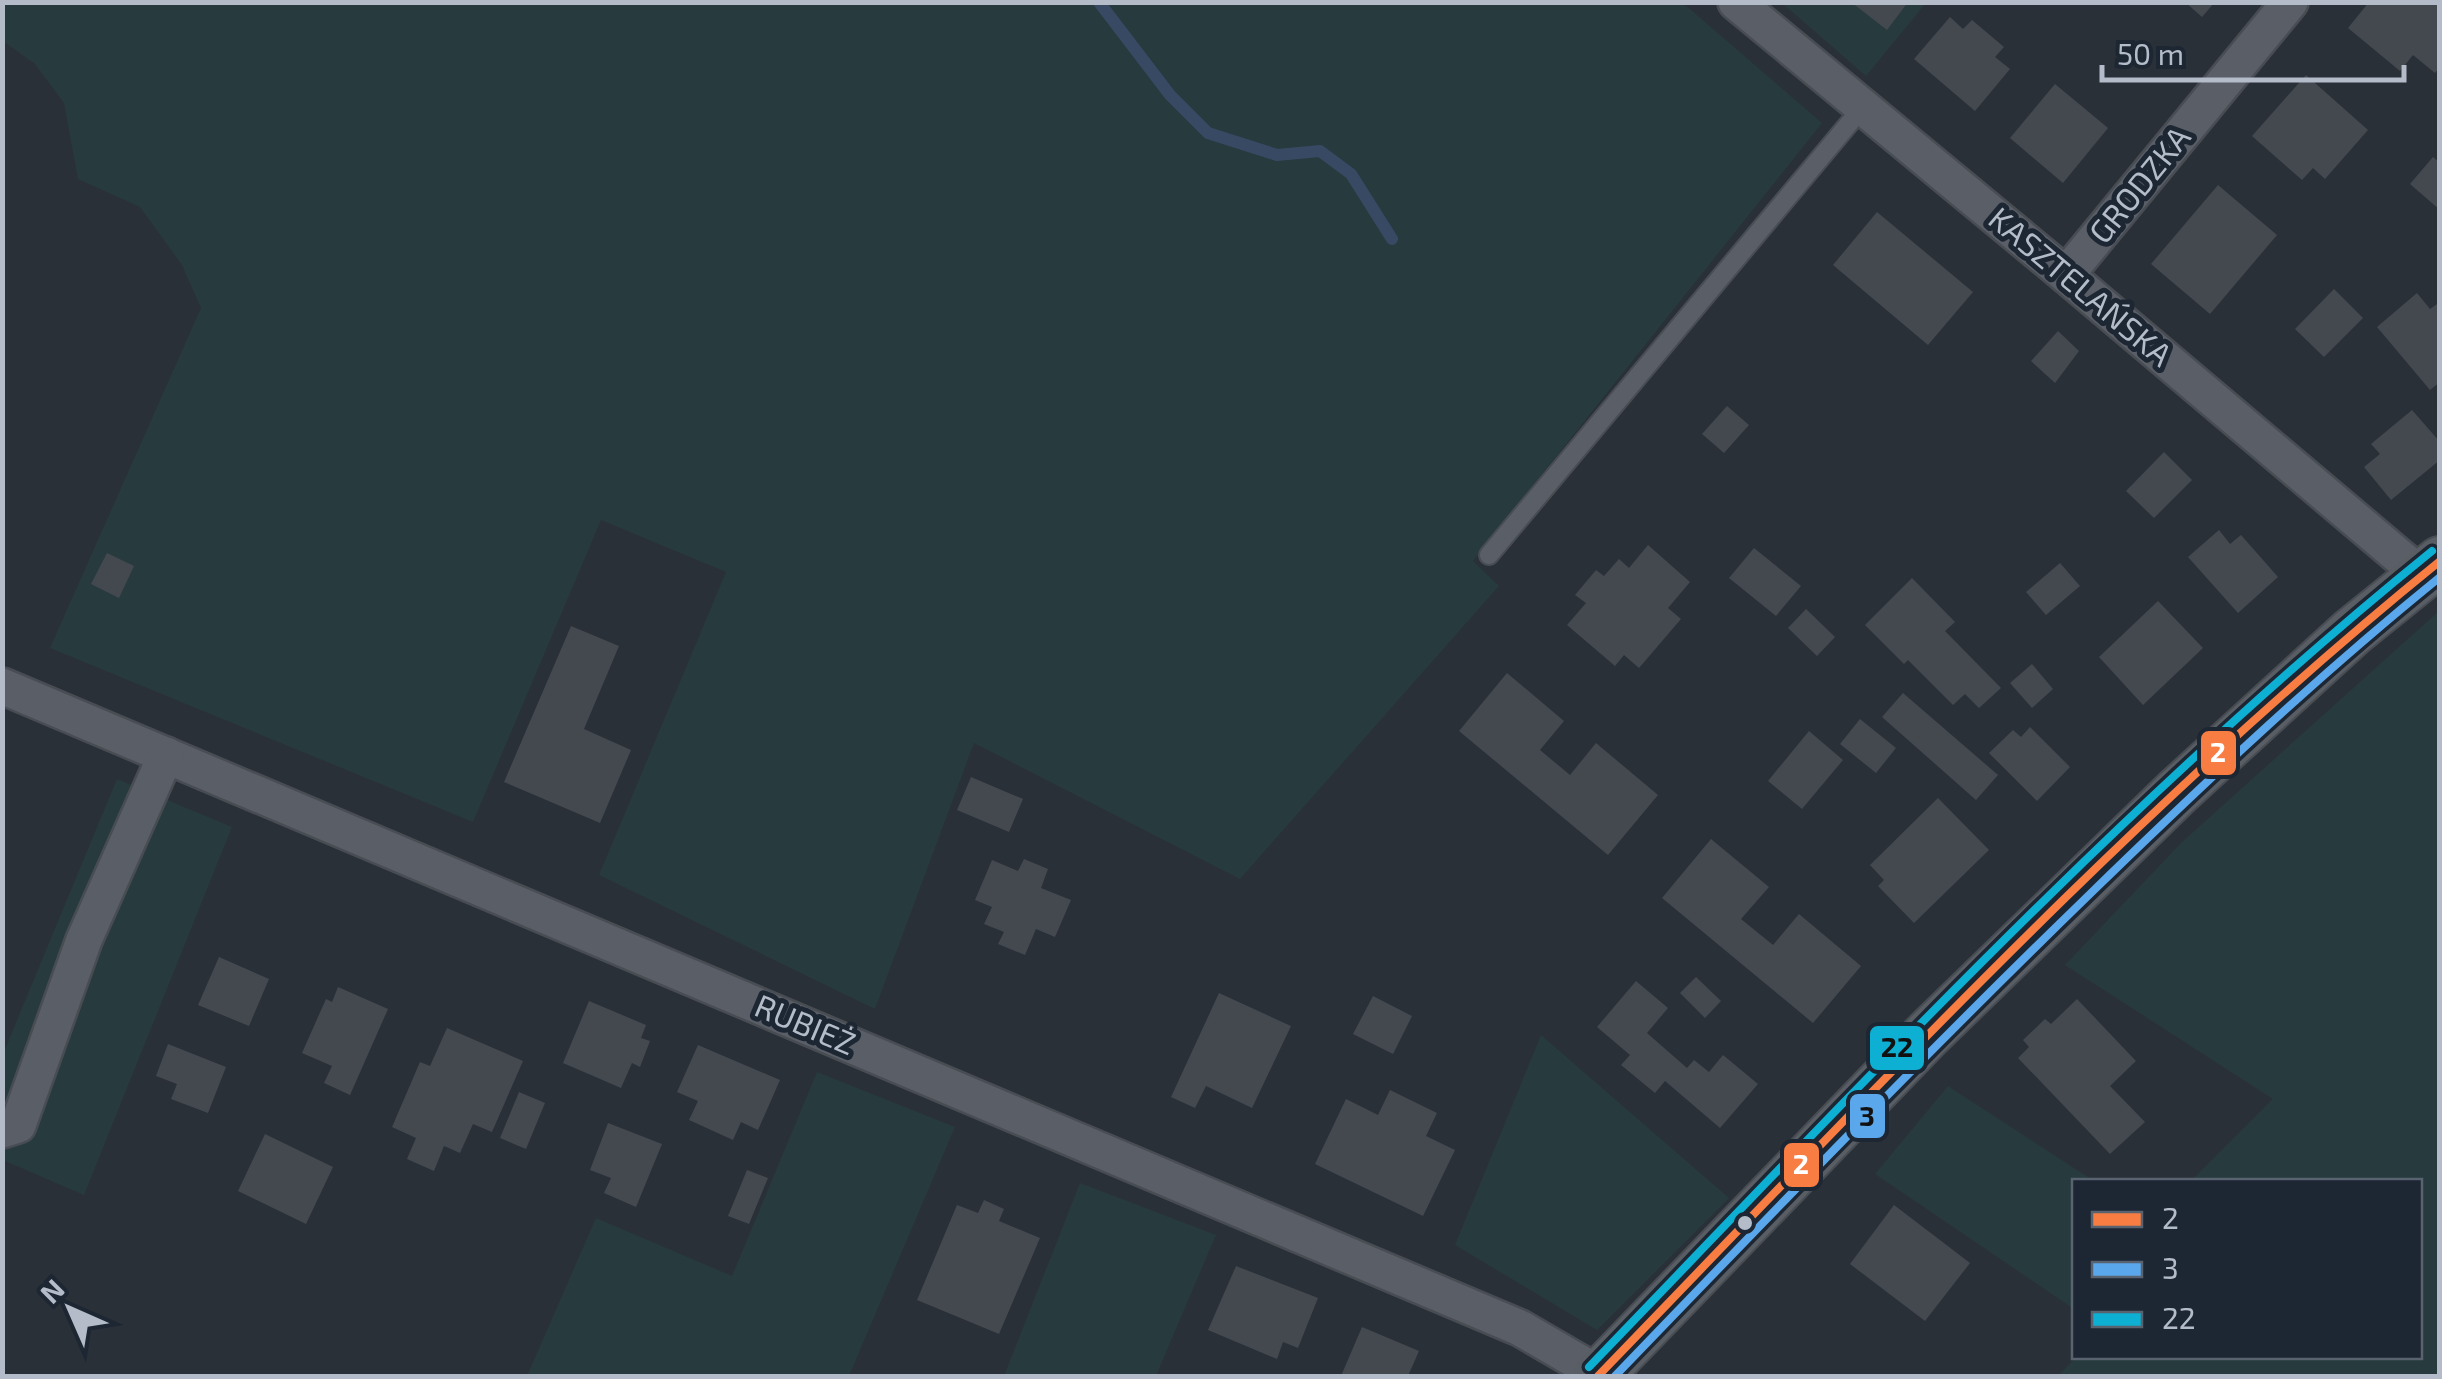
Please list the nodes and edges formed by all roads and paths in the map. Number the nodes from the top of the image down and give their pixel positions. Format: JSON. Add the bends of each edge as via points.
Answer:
{"nodes":[{"id":1,"x":1736,"y":2,"type":"edge"},
{"id":2,"x":2290,"y":2,"type":"edge"},
{"id":3,"x":1862,"y":108,"type":"junction"},
{"id":4,"x":2066,"y":275,"type":"junction"},
{"id":5,"x":1489,"y":556,"type":"dead end"},
{"id":6,"x":2430,"y":568,"type":"edge"},
{"id":7,"x":2,"y":686,"type":"edge"},
{"id":8,"x":166,"y":755,"type":"junction"},
{"id":9,"x":2,"y":1130,"type":"edge"},
{"id":10,"x":1601,"y":1374,"type":"edge"}],
"edges":[{"from":1,"to":3,"type":"street","name":"KASZTELAŃSKA"},
{"from":2,"to":4,"type":"street","name":"GRODZKA"},
{"from":3,"to":4,"type":"street","name":"KASZTELAŃSKA"},
{"from":3,"to":5,"type":"lane"},
{"from":4,"to":6,"type":"street","name":"KASZTELAŃSKA"},
{"from":6,"to":10,"type":"street","via":[[2176,792],[1969,994]]},
{"from":7,"to":8,"type":"street","name":"RUBIEŻ"},
{"from":8,"to":9,"type":"street","via":[[84,940],[18,1124]]},
{"from":8,"to":10,"type":"street","name":"RUBIEŻ","via":[[1520,1328]]}]}
